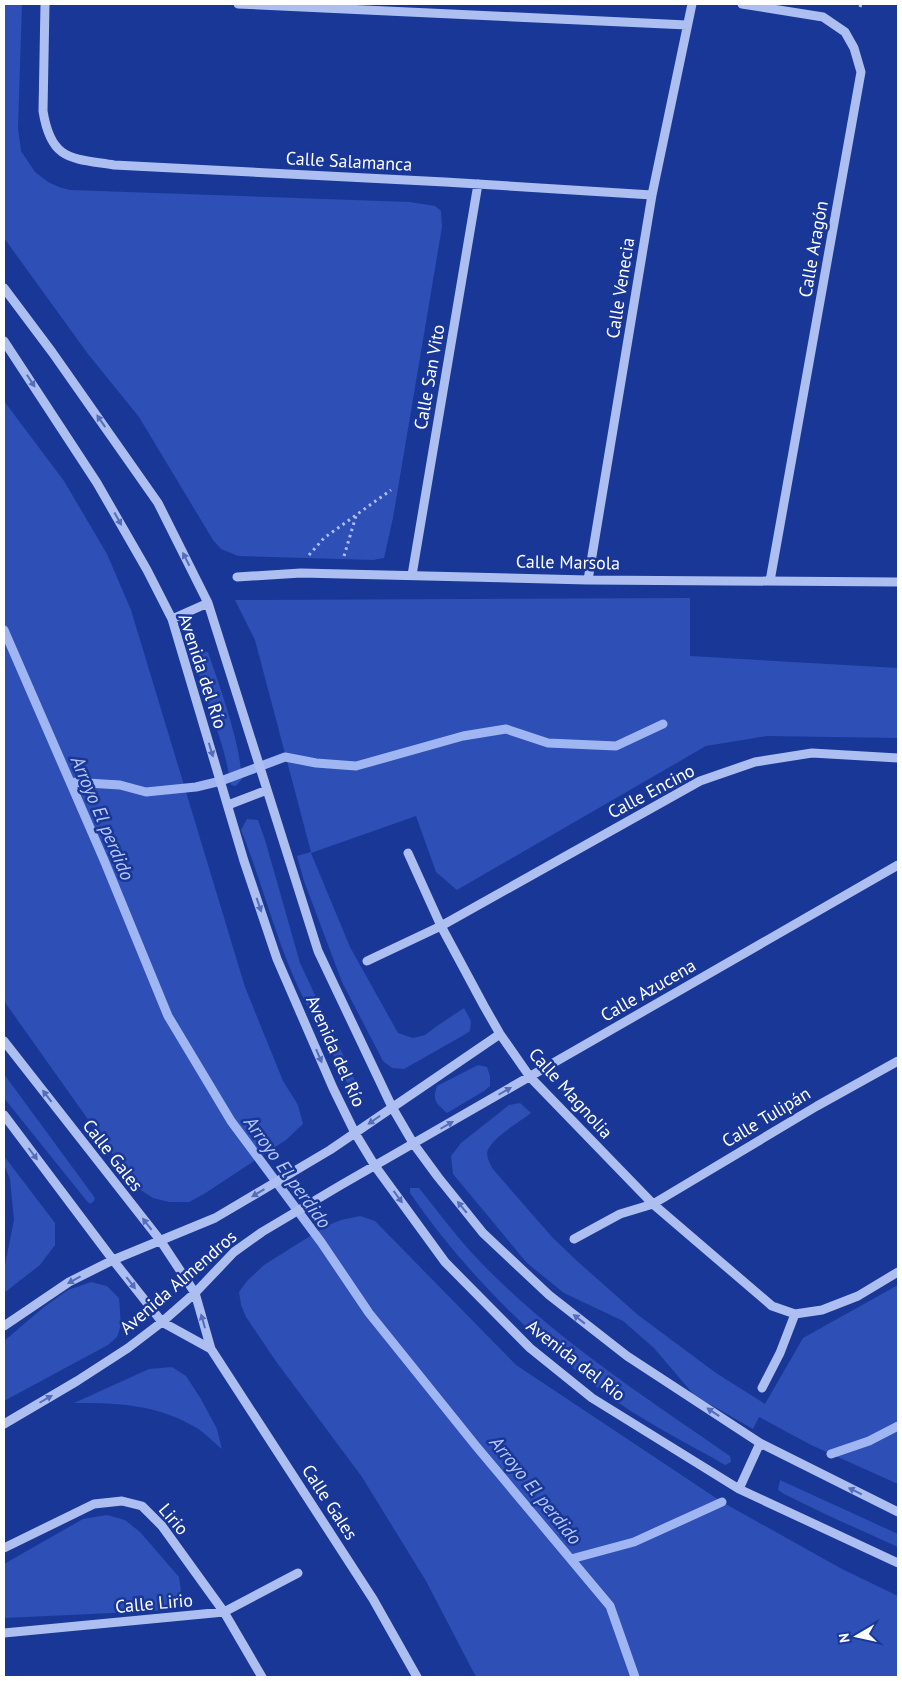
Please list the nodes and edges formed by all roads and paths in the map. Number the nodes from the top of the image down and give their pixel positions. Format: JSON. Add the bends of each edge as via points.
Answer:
{"nodes":[{"id":1,"x":45,"y":4,"type":"edge"},
{"id":2,"x":238,"y":4,"type":"edge"},
{"id":3,"x":692,"y":4,"type":"edge"},
{"id":4,"x":742,"y":4,"type":"edge"},
{"id":5,"x":687,"y":25,"type":"junction"},
{"id":6,"x":478,"y":184,"type":"junction"},
{"id":7,"x":652,"y":195,"type":"junction"},
{"id":8,"x":4,"y":288,"type":"edge"},
{"id":9,"x":4,"y":341,"type":"edge"},
{"id":10,"x":391,"y":490,"type":"dead end"},
{"id":11,"x":356,"y":516,"type":"junction"},
{"id":12,"x":301,"y":572,"type":"junction"},
{"id":13,"x":339,"y":574,"type":"junction"},
{"id":14,"x":412,"y":575,"type":"junction"},
{"id":15,"x":237,"y":577,"type":"dead end"},
{"id":16,"x":588,"y":580,"type":"junction"},
{"id":17,"x":770,"y":581,"type":"junction"},
{"id":18,"x":898,"y":582,"type":"edge"},
{"id":19,"x":208,"y":603,"type":"junction"},
{"id":20,"x":172,"y":620,"type":"junction"},
{"id":21,"x":898,"y":758,"type":"edge"},
{"id":22,"x":267,"y":790,"type":"junction"},
{"id":23,"x":228,"y":805,"type":"junction"},
{"id":24,"x":408,"y":853,"type":"dead end"},
{"id":25,"x":898,"y":866,"type":"edge"},
{"id":26,"x":441,"y":926,"type":"junction"},
{"id":27,"x":367,"y":961,"type":"dead end"},
{"id":28,"x":500,"y":1034,"type":"junction"},
{"id":29,"x":4,"y":1041,"type":"edge"},
{"id":30,"x":898,"y":1061,"type":"edge"},
{"id":31,"x":530,"y":1077,"type":"junction"},
{"id":32,"x":392,"y":1107,"type":"junction"},
{"id":33,"x":4,"y":1115,"type":"edge"},
{"id":34,"x":355,"y":1132,"type":"junction"},
{"id":35,"x":414,"y":1143,"type":"junction"},
{"id":36,"x":375,"y":1166,"type":"junction"},
{"id":37,"x":652,"y":1204,"type":"junction"},
{"id":38,"x":574,"y":1239,"type":"dead end"},
{"id":39,"x":160,"y":1240,"type":"junction"},
{"id":40,"x":112,"y":1260,"type":"junction"},
{"id":41,"x":898,"y":1272,"type":"edge"},
{"id":42,"x":195,"y":1293,"type":"junction"},
{"id":43,"x":794,"y":1314,"type":"junction"},
{"id":44,"x":162,"y":1322,"type":"junction"},
{"id":45,"x":4,"y":1326,"type":"edge"},
{"id":46,"x":211,"y":1348,"type":"junction"},
{"id":47,"x":762,"y":1388,"type":"dead end"},
{"id":48,"x":4,"y":1424,"type":"edge"},
{"id":49,"x":760,"y":1442,"type":"junction"},
{"id":50,"x":739,"y":1489,"type":"junction"},
{"id":51,"x":898,"y":1512,"type":"edge"},
{"id":52,"x":4,"y":1548,"type":"edge"},
{"id":53,"x":898,"y":1563,"type":"edge"},
{"id":54,"x":298,"y":1573,"type":"dead end"},
{"id":55,"x":224,"y":1612,"type":"junction"},
{"id":56,"x":4,"y":1633,"type":"edge"},
{"id":57,"x":262,"y":1677,"type":"edge"},
{"id":58,"x":417,"y":1677,"type":"edge"}],
"edges":[{"from":1,"to":6,"type":"street","name":"Calle Salamanca","via":[[43,112],[51,140],[62,154],[114,165]]},
{"from":2,"to":5,"type":"street"},
{"from":3,"to":5,"type":"street","name":"Calle Venecia"},
{"from":4,"to":17,"type":"street","name":"Calle Aragón","via":[[823,17],[844,32],[854,48],[861,72]]},
{"from":5,"to":7,"type":"street","name":"Calle Venecia"},
{"from":6,"to":7,"type":"street","name":"Calle Salamanca"},
{"from":6,"to":14,"type":"street","name":"Calle San Vito"},
{"from":7,"to":16,"type":"street","name":"Calle Venecia"},
{"from":19,"to":8,"type":"street","name":"Avenida del Río","one_way":true,"via":[[158,503]]},
{"from":9,"to":20,"type":"street","name":"Avenida del Río","one_way":true,"via":[[98,482]]},
{"from":10,"to":11,"type":"path"},
{"from":11,"to":12,"type":"path","via":[[324,538],[307,558]]},
{"from":11,"to":13,"type":"path"},
{"from":12,"to":13,"type":"street","name":"Calle Marsola"},
{"from":12,"to":15,"type":"street","name":"Calle Marsola"},
{"from":13,"to":14,"type":"street","name":"Calle Marsola"},
{"from":14,"to":16,"type":"street","name":"Calle Marsola"},
{"from":16,"to":17,"type":"street","name":"Calle Marsola"},
{"from":17,"to":18,"type":"street","name":"Calle Marsola"},
{"from":19,"to":20,"type":"street"},
{"from":19,"to":22,"type":"street","name":"Avenida del Río"},
{"from":20,"to":23,"type":"street","name":"Avenida del Río","one_way":true},
{"from":21,"to":26,"type":"street","name":"Calle Encino","via":[[812,753],[755,762],[700,781]]},
{"from":22,"to":23,"type":"street"},
{"from":22,"to":32,"type":"street","name":"Avenida del Río","via":[[318,951]]},
{"from":23,"to":34,"type":"street","name":"Avenida del Río","one_way":true,"via":[[277,959]]},
{"from":24,"to":26,"type":"street","name":"Calle Magnolia"},
{"from":25,"to":31,"type":"street","name":"Calle Azucena"},
{"from":26,"to":27,"type":"street","name":"Calle Encino"},
{"from":26,"to":28,"type":"street","name":"Calle Magnolia"},
{"from":28,"to":31,"type":"street","name":"Calle Magnolia"},
{"from":28,"to":32,"type":"street"},
{"from":39,"to":29,"type":"street","name":"Calle Gales","one_way":true},
{"from":30,"to":37,"type":"street","name":"Calle Tulipán"},
{"from":35,"to":31,"type":"street","name":"Calle Azucena","one_way":true},
{"from":31,"to":37,"type":"street","name":"Calle Magnolia"},
{"from":32,"to":34,"type":"street","name":"Avenida Almendros","one_way":true},
{"from":32,"to":35,"type":"street","name":"Avenida del Río"},
{"from":33,"to":40,"type":"street","name":"Calle Gales","one_way":true},
{"from":34,"to":36,"type":"street","name":"Avenida del Río"},
{"from":34,"to":39,"type":"street","name":"Avenida Almendros","one_way":true,"via":[[215,1218]]},
{"from":35,"to":36,"type":"street","name":"Calle Azucena"},
{"from":49,"to":35,"type":"street","name":"Avenida del Río","one_way":true,"via":[[628,1356],[549,1296],[483,1233]]},
{"from":36,"to":42,"type":"street","name":"Avenida Almendros","via":[[262,1232],[234,1252]]},
{"from":36,"to":50,"type":"street","name":"Avenida del Río","one_way":true,"via":[[450,1268],[530,1348],[592,1398]]},
{"from":37,"to":38,"type":"street","name":"Calle Tulipán","via":[[620,1214]]},
{"from":37,"to":43,"type":"street","name":"Calle Magnolia","via":[[772,1306]]},
{"from":39,"to":40,"type":"street","name":"Avenida Almendros"},
{"from":39,"to":42,"type":"street","name":"Calle Gales"},
{"from":40,"to":44,"type":"street","name":"Calle Gales","one_way":true},
{"from":40,"to":45,"type":"street","name":"Avenida Almendros","one_way":true,"via":[[69,1282]]},
{"from":41,"to":43,"type":"street","via":[[858,1296],[822,1310]]},
{"from":42,"to":44,"type":"street","name":"Avenida Almendros"},
{"from":46,"to":42,"type":"street","name":"Calle Gales","one_way":true},
{"from":43,"to":47,"type":"street","via":[[780,1353]]},
{"from":44,"to":46,"type":"street","name":"Calle Gales"},
{"from":48,"to":44,"type":"street","name":"Avenida Almendros","one_way":true,"via":[[77,1382]]},
{"from":46,"to":58,"type":"street","name":"Calle Gales","via":[[373,1599]]},
{"from":49,"to":50,"type":"street"},
{"from":51,"to":49,"type":"street","name":"Avenida del Río","one_way":true},
{"from":50,"to":53,"type":"street","name":"Avenida del Río"},
{"from":52,"to":55,"type":"street","name":"Lirio","via":[[94,1504],[122,1501],[142,1506],[162,1526]]},
{"from":54,"to":55,"type":"street","name":"Calle Lirio"},
{"from":55,"to":56,"type":"street","name":"Calle Lirio"},
{"from":55,"to":57,"type":"street","name":"Lirio"}]}
